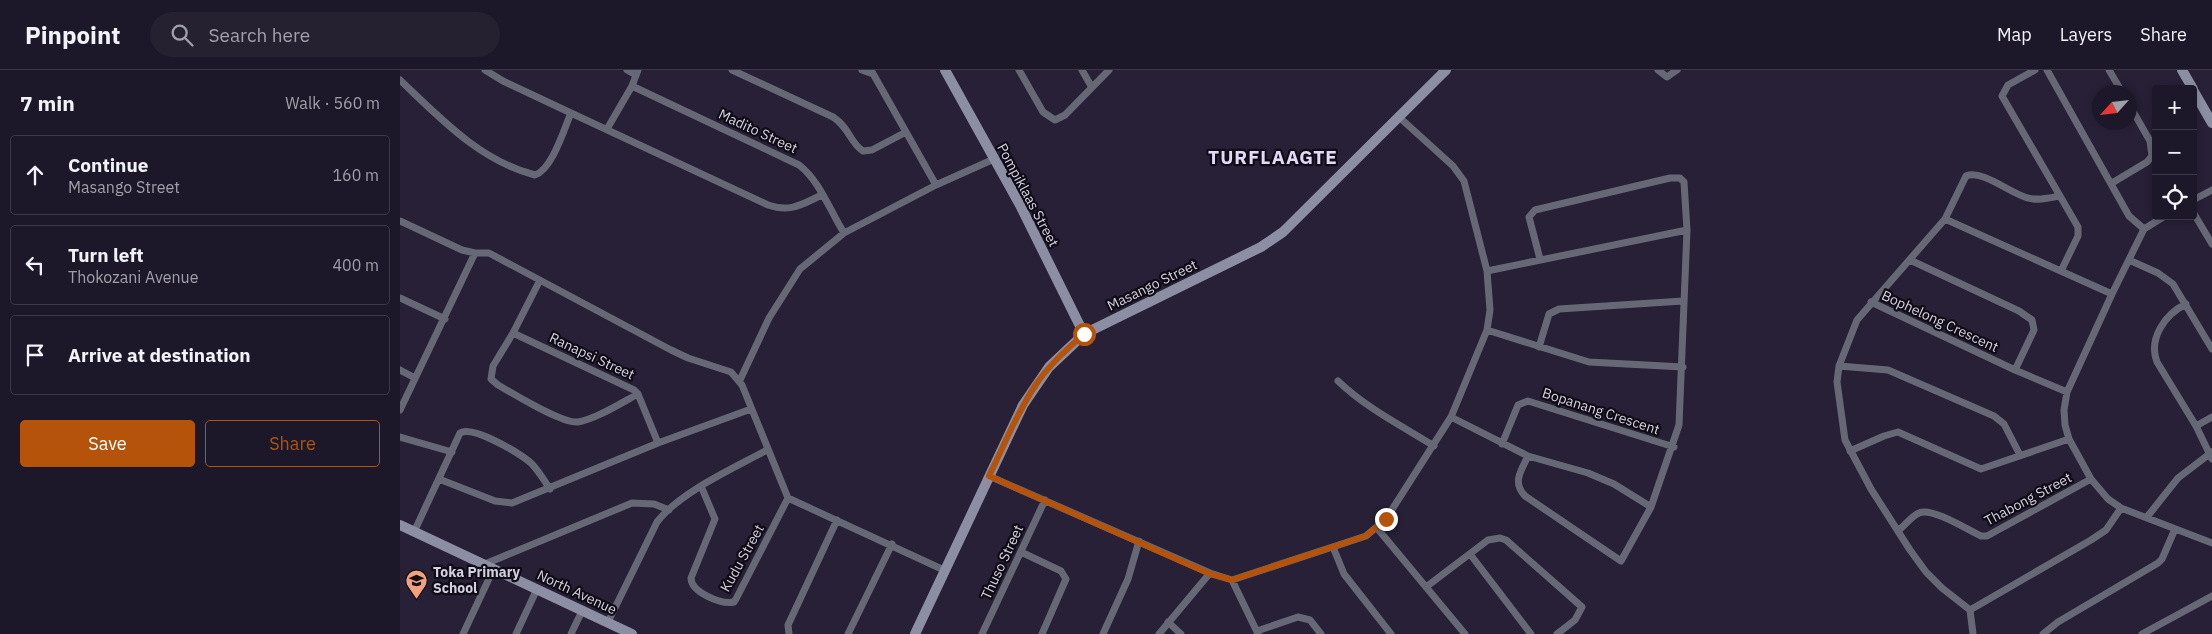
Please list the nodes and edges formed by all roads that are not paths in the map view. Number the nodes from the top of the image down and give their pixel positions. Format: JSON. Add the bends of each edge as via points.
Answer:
{"nodes":[{"id":1,"x":485,"y":70,"type":"edge"},
{"id":2,"x":627,"y":70,"type":"edge"},
{"id":3,"x":732,"y":70,"type":"edge"},
{"id":4,"x":862,"y":70,"type":"edge"},
{"id":5,"x":945,"y":70,"type":"edge"},
{"id":6,"x":1019,"y":70,"type":"edge"},
{"id":7,"x":1082,"y":70,"type":"edge"},
{"id":8,"x":1108,"y":70,"type":"edge"},
{"id":9,"x":1446,"y":70,"type":"edge"},
{"id":10,"x":1658,"y":70,"type":"edge"},
{"id":11,"x":1677,"y":70,"type":"edge"},
{"id":12,"x":2035,"y":70,"type":"edge"},
{"id":13,"x":2047,"y":70,"type":"edge"},
{"id":14,"x":2108,"y":70,"type":"edge"},
{"id":15,"x":2182,"y":70,"type":"edge"},
{"id":16,"x":872,"y":72,"type":"edge"},
{"id":17,"x":637,"y":73,"type":"edge"},
{"id":18,"x":400,"y":80,"type":"edge"},
{"id":19,"x":2118,"y":85,"type":"edge"},
{"id":20,"x":2191,"y":85,"type":"edge"},
{"id":21,"x":632,"y":86,"type":"junction"},
{"id":22,"x":1091,"y":86,"type":"junction"},
{"id":23,"x":2197,"y":96,"type":"edge"},
{"id":24,"x":570,"y":113,"type":"junction"},
{"id":25,"x":1400,"y":117,"type":"junction"},
{"id":26,"x":2137,"y":118,"type":"edge"},
{"id":27,"x":2212,"y":123,"type":"edge"},
{"id":28,"x":607,"y":129,"type":"junction"},
{"id":29,"x":906,"y":132,"type":"junction"},
{"id":30,"x":994,"y":159,"type":"junction"},
{"id":31,"x":2112,"y":183,"type":"junction"},
{"id":32,"x":936,"y":185,"type":"junction"},
{"id":33,"x":2212,"y":190,"type":"edge"},
{"id":34,"x":822,"y":195,"type":"junction"},
{"id":35,"x":2060,"y":196,"type":"junction"},
{"id":36,"x":2197,"y":198,"type":"edge"},
{"id":37,"x":1945,"y":219,"type":"junction"},
{"id":38,"x":2197,"y":219,"type":"edge"},
{"id":39,"x":2159,"y":220,"type":"edge"},
{"id":40,"x":400,"y":221,"type":"edge"},
{"id":41,"x":2144,"y":229,"type":"junction"},
{"id":42,"x":1687,"y":230,"type":"junction"},
{"id":43,"x":844,"y":232,"type":"junction"},
{"id":44,"x":2212,"y":244,"type":"edge"},
{"id":45,"x":475,"y":253,"type":"junction"},
{"id":46,"x":1540,"y":259,"type":"junction"},
{"id":47,"x":1910,"y":260,"type":"junction"},
{"id":48,"x":2129,"y":260,"type":"junction"},
{"id":49,"x":1487,"y":271,"type":"junction"},
{"id":50,"x":2061,"y":271,"type":"junction"},
{"id":51,"x":540,"y":280,"type":"junction"},
{"id":52,"x":2112,"y":294,"type":"junction"},
{"id":53,"x":400,"y":298,"type":"edge"},
{"id":54,"x":1683,"y":301,"type":"junction"},
{"id":55,"x":1871,"y":302,"type":"junction"},
{"id":56,"x":2186,"y":304,"type":"junction"},
{"id":57,"x":444,"y":319,"type":"junction"},
{"id":58,"x":1487,"y":330,"type":"junction"},
{"id":59,"x":513,"y":333,"type":"junction"},
{"id":60,"x":1084,"y":334,"type":"junction"},
{"id":61,"x":1539,"y":347,"type":"junction"},
{"id":62,"x":2212,"y":349,"type":"edge"},
{"id":63,"x":1839,"y":366,"type":"junction"},
{"id":64,"x":1683,"y":367,"type":"junction"},
{"id":65,"x":400,"y":370,"type":"edge"},
{"id":66,"x":2015,"y":370,"type":"junction"},
{"id":67,"x":415,"y":378,"type":"junction"},
{"id":68,"x":740,"y":380,"type":"junction"},
{"id":69,"x":1338,"y":382,"type":"dead end"},
{"id":70,"x":2067,"y":392,"type":"junction"},
{"id":71,"x":638,"y":394,"type":"junction"},
{"id":72,"x":751,"y":409,"type":"junction"},
{"id":73,"x":400,"y":410,"type":"edge"},
{"id":74,"x":1451,"y":417,"type":"junction"},
{"id":75,"x":2212,"y":417,"type":"edge"},
{"id":76,"x":2196,"y":426,"type":"junction"},
{"id":77,"x":400,"y":437,"type":"edge"},
{"id":78,"x":2069,"y":440,"type":"junction"},
{"id":79,"x":658,"y":443,"type":"junction"},
{"id":80,"x":1502,"y":444,"type":"junction"},
{"id":81,"x":1434,"y":446,"type":"junction"},
{"id":82,"x":1674,"y":447,"type":"junction"},
{"id":83,"x":767,"y":450,"type":"junction"},
{"id":84,"x":1850,"y":451,"type":"junction"},
{"id":85,"x":452,"y":452,"type":"junction"},
{"id":86,"x":2020,"y":455,"type":"junction"},
{"id":87,"x":2211,"y":455,"type":"edge"},
{"id":88,"x":1528,"y":456,"type":"junction"},
{"id":89,"x":989,"y":476,"type":"junction"},
{"id":90,"x":439,"y":479,"type":"junction"},
{"id":91,"x":2091,"y":479,"type":"junction"},
{"id":92,"x":701,"y":486,"type":"junction"},
{"id":93,"x":550,"y":489,"type":"junction"},
{"id":94,"x":788,"y":498,"type":"junction"},
{"id":95,"x":1045,"y":500,"type":"junction"},
{"id":96,"x":1652,"y":507,"type":"junction"},
{"id":97,"x":2121,"y":508,"type":"junction"},
{"id":98,"x":669,"y":510,"type":"junction"},
{"id":99,"x":2147,"y":518,"type":"junction"},
{"id":100,"x":837,"y":520,"type":"junction"},
{"id":101,"x":400,"y":525,"type":"edge"},
{"id":102,"x":1378,"y":528,"type":"junction"},
{"id":103,"x":2175,"y":529,"type":"junction"},
{"id":104,"x":1899,"y":530,"type":"junction"},
{"id":105,"x":414,"y":532,"type":"junction"},
{"id":106,"x":1139,"y":541,"type":"junction"},
{"id":107,"x":2212,"y":543,"type":"edge"},
{"id":108,"x":892,"y":544,"type":"junction"},
{"id":109,"x":1333,"y":547,"type":"junction"},
{"id":110,"x":1021,"y":552,"type":"junction"},
{"id":111,"x":1470,"y":554,"type":"junction"},
{"id":112,"x":490,"y":566,"type":"junction"},
{"id":113,"x":946,"y":571,"type":"junction"},
{"id":114,"x":1210,"y":574,"type":"junction"},
{"id":115,"x":1232,"y":580,"type":"junction"},
{"id":116,"x":1426,"y":587,"type":"junction"},
{"id":117,"x":537,"y":589,"type":"junction"},
{"id":118,"x":2212,"y":596,"type":"edge"},
{"id":119,"x":1970,"y":610,"type":"junction"},
{"id":120,"x":582,"y":611,"type":"junction"},
{"id":121,"x":608,"y":622,"type":"junction"},
{"id":122,"x":1168,"y":622,"type":"junction"},
{"id":123,"x":630,"y":633,"type":"edge"},
{"id":124,"x":1258,"y":633,"type":"edge"},
{"id":125,"x":463,"y":634,"type":"edge"},
{"id":126,"x":516,"y":634,"type":"edge"},
{"id":127,"x":571,"y":634,"type":"edge"},
{"id":128,"x":789,"y":634,"type":"edge"},
{"id":129,"x":848,"y":634,"type":"edge"},
{"id":130,"x":915,"y":634,"type":"edge"},
{"id":131,"x":982,"y":634,"type":"edge"},
{"id":132,"x":1042,"y":634,"type":"edge"},
{"id":133,"x":1103,"y":634,"type":"edge"},
{"id":134,"x":1159,"y":634,"type":"edge"},
{"id":135,"x":1181,"y":634,"type":"edge"},
{"id":136,"x":1321,"y":634,"type":"edge"},
{"id":137,"x":1391,"y":634,"type":"edge"},
{"id":138,"x":1465,"y":634,"type":"edge"},
{"id":139,"x":1531,"y":634,"type":"edge"},
{"id":140,"x":1557,"y":634,"type":"edge"},
{"id":141,"x":1973,"y":634,"type":"edge"},
{"id":142,"x":2043,"y":634,"type":"edge"},
{"id":143,"x":2142,"y":634,"type":"edge"}],
"edges":[{"from":1,"to":24,"type":"street"},
{"from":2,"to":17,"type":"street"},
{"from":3,"to":29,"type":"street","via":[[833,117],[844,124],[863,151],[872,150]]},
{"from":4,"to":16,"type":"street"},
{"from":5,"to":30,"type":"street","name":"Pompiklaas Street"},
{"from":6,"to":22,"type":"street","via":[[1043,112],[1055,120],[1065,114]]},
{"from":7,"to":22,"type":"street"},
{"from":8,"to":22,"type":"street"},
{"from":9,"to":25,"type":"street","name":"Masango Street"},
{"from":10,"to":11,"type":"street","via":[[1667,77]]},
{"from":12,"to":35,"type":"street","via":[[2008,86],[2002,96]]},
{"from":13,"to":31,"type":"street"},
{"from":14,"to":19,"type":"street"},
{"from":15,"to":20,"type":"street"},
{"from":16,"to":29,"type":"street"},
{"from":17,"to":21,"type":"street"},
{"from":18,"to":24,"type":"street","via":[[472,145],[535,175],[549,164]]},
{"from":21,"to":28,"type":"street"},
{"from":21,"to":34,"type":"street","name":"Madito Street","via":[[799,165],[807,171]]},
{"from":23,"to":27,"type":"street"},
{"from":24,"to":28,"type":"street"},
{"from":25,"to":49,"type":"street","via":[[1460,174]]},
{"from":25,"to":60,"type":"street","name":"Masango Street","via":[[1283,232],[1261,247]]},
{"from":26,"to":31,"type":"street","via":[[2150,141],[2152,156]]},
{"from":28,"to":34,"type":"street","via":[[779,209],[790,209]]},
{"from":29,"to":32,"type":"street"},
{"from":30,"to":32,"type":"street"},
{"from":30,"to":60,"type":"street","name":"Pompiklaas Street"},
{"from":31,"to":41,"type":"street","via":[[2130,216]]},
{"from":32,"to":43,"type":"street"},
{"from":33,"to":36,"type":"street"},
{"from":34,"to":43,"type":"street","name":"Madito Street"},
{"from":35,"to":37,"type":"street","via":[[2036,200],[2026,198],[1972,174],[1964,178]]},
{"from":35,"to":50,"type":"street","via":[[2079,232]]},
{"from":37,"to":47,"type":"street"},
{"from":37,"to":50,"type":"street"},
{"from":38,"to":44,"type":"street"},
{"from":39,"to":41,"type":"street"},
{"from":40,"to":45,"type":"street"},
{"from":41,"to":48,"type":"street"},
{"from":42,"to":46,"type":"street"},
{"from":42,"to":46,"type":"street","via":[[1684,182],[1680,178],[1670,178],[1535,210],[1529,217]]},
{"from":42,"to":54,"type":"street"},
{"from":43,"to":68,"type":"street","via":[[794,277],[757,342]]},
{"from":45,"to":51,"type":"street","via":[[489,254]]},
{"from":45,"to":57,"type":"street"},
{"from":46,"to":49,"type":"street"},
{"from":47,"to":55,"type":"street"},
{"from":47,"to":66,"type":"street","via":[[2032,320],[2034,330]]},
{"from":48,"to":52,"type":"street"},
{"from":48,"to":56,"type":"street","via":[[2168,279]]},
{"from":49,"to":58,"type":"street","via":[[1490,310]]},
{"from":50,"to":52,"type":"street"},
{"from":51,"to":59,"type":"street"},
{"from":51,"to":68,"type":"street","via":[[671,350],[731,372]]},
{"from":52,"to":70,"type":"street"},
{"from":53,"to":57,"type":"street"},
{"from":54,"to":61,"type":"street","via":[[1559,309],[1549,314]]},
{"from":54,"to":64,"type":"street"},
{"from":55,"to":63,"type":"street","name":"Bophelong Crescent","via":[[1856,320]]},
{"from":55,"to":66,"type":"street","name":"Bophelong Crescent"},
{"from":56,"to":62,"type":"street"},
{"from":56,"to":76,"type":"street","via":[[2174,310],[2166,320],[2158,332],[2153,351]]},
{"from":57,"to":67,"type":"street"},
{"from":58,"to":61,"type":"street"},
{"from":58,"to":74,"type":"street"},
{"from":59,"to":71,"type":"street","name":"Ranapsi Street"},
{"from":59,"to":71,"type":"street","via":[[493,366],[491,379],[554,415],[578,422]]},
{"from":60,"to":89,"type":"street","name":"Masango Street","via":[[1049,367],[1035,386]]},
{"from":61,"to":64,"type":"street","via":[[1589,362]]},
{"from":63,"to":84,"type":"street","name":"Bophelong Crescent","via":[[1838,391],[1844,434]]},
{"from":63,"to":86,"type":"street","via":[[1888,370],[1994,416],[2004,424]]},
{"from":64,"to":82,"type":"street","via":[[1679,425]]},
{"from":65,"to":67,"type":"street"},
{"from":66,"to":70,"type":"street","name":"Bophelong Crescent"},
{"from":67,"to":73,"type":"street"},
{"from":68,"to":72,"type":"street"},
{"from":69,"to":81,"type":"street"},
{"from":70,"to":78,"type":"street","via":[[2064,418]]},
{"from":71,"to":79,"type":"street","name":"Ranapsi Street"},
{"from":72,"to":79,"type":"street"},
{"from":72,"to":83,"type":"street"},
{"from":74,"to":80,"type":"street"},
{"from":74,"to":81,"type":"street"},
{"from":75,"to":76,"type":"street"},
{"from":76,"to":87,"type":"street"},
{"from":77,"to":85,"type":"street"},
{"from":78,"to":86,"type":"street"},
{"from":78,"to":91,"type":"street"},
{"from":79,"to":93,"type":"street"},
{"from":80,"to":82,"type":"street","name":"Bopanang Crescent","via":[[1518,405],[1528,401]]},
{"from":80,"to":88,"type":"street"},
{"from":81,"to":102,"type":"street"},
{"from":82,"to":96,"type":"street","name":"Bopanang Crescent"},
{"from":83,"to":92,"type":"street"},
{"from":83,"to":94,"type":"street"},
{"from":84,"to":86,"type":"street","via":[[1898,432],[1981,469]]},
{"from":84,"to":104,"type":"street","name":"Bophelong Crescent"},
{"from":85,"to":90,"type":"street"},
{"from":85,"to":93,"type":"street","via":[[460,433],[466,430],[475,432],[532,464]]},
{"from":87,"to":99,"type":"street","via":[[2178,478]]},
{"from":88,"to":96,"type":"street","via":[[1588,473]]},
{"from":88,"to":96,"type":"street","name":"Bopanang Crescent","via":[[1517,483],[1525,496],[1621,561]]},
{"from":89,"to":95,"type":"street"},
{"from":89,"to":113,"type":"street","name":"Masango Street"},
{"from":90,"to":93,"type":"street","via":[[503,503],[512,503]]},
{"from":90,"to":105,"type":"street"},
{"from":91,"to":97,"type":"street"},
{"from":91,"to":104,"type":"street","name":"Thabong Street","via":[[1987,536],[1924,512],[1918,513]]},
{"from":92,"to":94,"type":"street","name":"Kudu Street","via":[[715,519],[691,582],[696,590],[724,603],[734,602]]},
{"from":92,"to":98,"type":"street"},
{"from":94,"to":100,"type":"street"},
{"from":95,"to":106,"type":"street"},
{"from":95,"to":110,"type":"street","name":"Thuso Street"},
{"from":97,"to":99,"type":"street"},
{"from":97,"to":119,"type":"street","via":[[2100,535]]},
{"from":98,"to":112,"type":"street","via":[[654,504],[632,503]]},
{"from":98,"to":121,"type":"street","via":[[657,522]]},
{"from":99,"to":103,"type":"street"},
{"from":100,"to":108,"type":"street"},
{"from":100,"to":128,"type":"street","via":[[788,625]]},
{"from":101,"to":105,"type":"street","name":"North Avenue"},
{"from":102,"to":109,"type":"street","via":[[1366,536]]},
{"from":102,"to":116,"type":"street"},
{"from":103,"to":107,"type":"street"},
{"from":103,"to":142,"type":"street","via":[[2158,563]]},
{"from":104,"to":119,"type":"street","name":"Bophelong Crescent","via":[[1926,572]]},
{"from":105,"to":112,"type":"street","name":"North Avenue"},
{"from":106,"to":114,"type":"street"},
{"from":106,"to":133,"type":"street","via":[[1128,579]]},
{"from":108,"to":113,"type":"street"},
{"from":108,"to":129,"type":"street"},
{"from":109,"to":115,"type":"street"},
{"from":109,"to":137,"type":"street","via":[[1344,574]]},
{"from":110,"to":131,"type":"street","name":"Thuso Street"},
{"from":110,"to":132,"type":"street","via":[[1061,571],[1066,579]]},
{"from":111,"to":116,"type":"street"},
{"from":111,"to":139,"type":"street"},
{"from":111,"to":140,"type":"street","via":[[1488,540],[1506,540],[1582,607],[1575,620]]},
{"from":112,"to":117,"type":"street","name":"North Avenue"},
{"from":112,"to":125,"type":"street"},
{"from":113,"to":130,"type":"street","name":"Masango Street"},
{"from":114,"to":115,"type":"street"},
{"from":114,"to":122,"type":"street"},
{"from":115,"to":124,"type":"street"},
{"from":116,"to":138,"type":"street"},
{"from":117,"to":120,"type":"street","name":"North Avenue"},
{"from":117,"to":126,"type":"street"},
{"from":118,"to":143,"type":"street"},
{"from":119,"to":141,"type":"street"},
{"from":120,"to":121,"type":"street","name":"North Avenue"},
{"from":120,"to":127,"type":"street"},
{"from":121,"to":123,"type":"street","name":"North Avenue"},
{"from":122,"to":134,"type":"street"},
{"from":122,"to":135,"type":"street"},
{"from":124,"to":136,"type":"street","via":[[1298,616],[1310,620]]}]}
